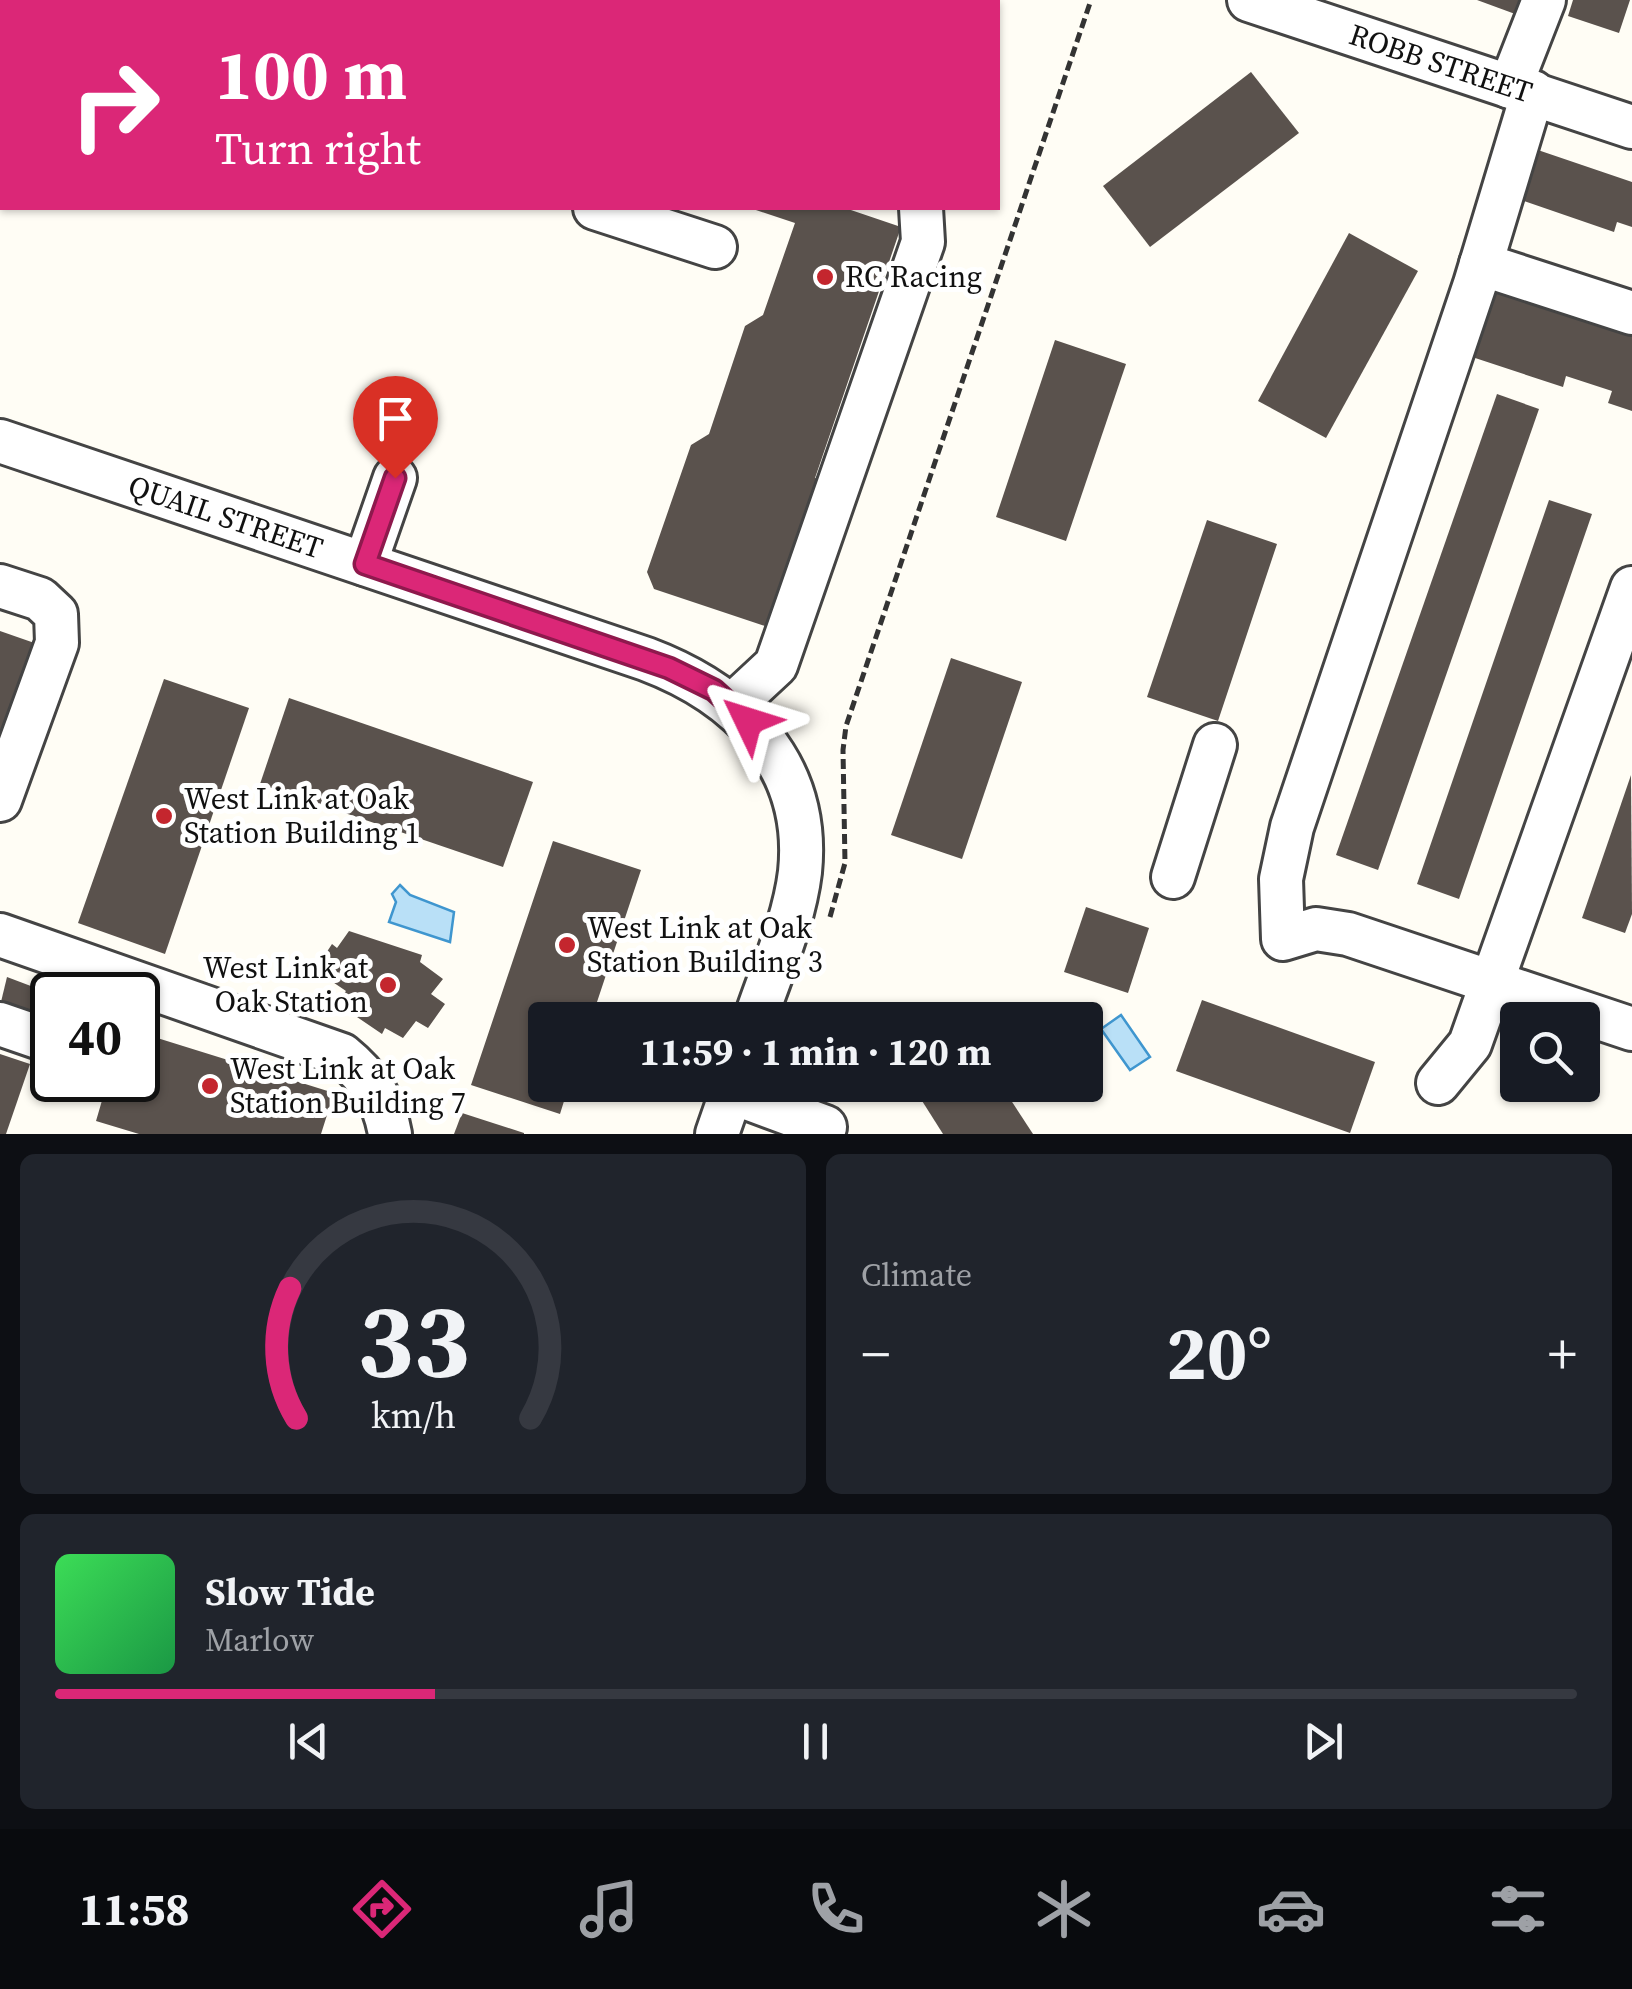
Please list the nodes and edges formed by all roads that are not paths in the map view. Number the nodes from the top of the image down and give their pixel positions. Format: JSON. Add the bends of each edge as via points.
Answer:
{"nodes":[{"id":1,"x":1249,"y":0,"type":"edge"},
{"id":2,"x":1544,"y":0,"type":"edge"},
{"id":3,"x":1522,"y":89,"type":"junction"},
{"id":4,"x":1632,"y":127,"type":"edge"},
{"id":5,"x":601,"y":210,"type":"edge"},
{"id":6,"x":922,"y":210,"type":"edge"},
{"id":7,"x":715,"y":247,"type":"dead end"},
{"id":8,"x":1481,"y":264,"type":"junction"},
{"id":9,"x":1632,"y":313,"type":"edge"},
{"id":10,"x":0,"y":440,"type":"edge"},
{"id":11,"x":395,"y":478,"type":"dead end"},
{"id":12,"x":365,"y":564,"type":"junction"},
{"id":13,"x":0,"y":586,"type":"edge"},
{"id":14,"x":1632,"y":588,"type":"edge"},
{"id":15,"x":733,"y":705,"type":"junction"},
{"id":16,"x":1215,"y":745,"type":"dead end"},
{"id":17,"x":0,"y":800,"type":"edge"},
{"id":18,"x":1173,"y":878,"type":"dead end"},
{"id":19,"x":0,"y":936,"type":"edge"},
{"id":20,"x":1492,"y":983,"type":"junction"},
{"id":21,"x":761,"y":1002,"type":"edge"},
{"id":22,"x":0,"y":1024,"type":"edge"},
{"id":23,"x":1632,"y":1029,"type":"edge"},
{"id":24,"x":30,"y":1034,"type":"edge"},
{"id":25,"x":1438,"y":1084,"type":"dead end"},
{"id":26,"x":728,"y":1102,"type":"edge"},
{"id":27,"x":764,"y":1102,"type":"edge"},
{"id":28,"x":825,"y":1127,"type":"dead end"},
{"id":29,"x":390,"y":1134,"type":"edge"},
{"id":30,"x":717,"y":1134,"type":"edge"}],
"edges":[{"from":1,"to":3,"type":"street","name":"ROBB STREET"},
{"from":2,"to":3,"type":"street"},
{"from":3,"to":4,"type":"street","name":"ROBB STREET"},
{"from":3,"to":8,"type":"street"},
{"from":5,"to":7,"type":"street"},
{"from":6,"to":15,"type":"street","via":[[923,242],[776,665]]},
{"from":8,"to":9,"type":"street"},
{"from":8,"to":20,"type":"street","via":[[1280,879],[1282,939],[1316,929],[1348,934]]},
{"from":10,"to":12,"type":"street","name":"QUAIL STREET"},
{"from":11,"to":12,"type":"street"},
{"from":12,"to":15,"type":"street","name":"QUAIL STREET","via":[[669,668]]},
{"from":13,"to":17,"type":"street","via":[[40,599],[56,614],[57,643]]},
{"from":14,"to":20,"type":"street"},
{"from":15,"to":21,"type":"street","name":"QUAIL STREET","via":[[768,746],[788,787],[801,850],[796,897]]},
{"from":16,"to":18,"type":"street"},
{"from":19,"to":29,"type":"street","via":[[324,1048],[362,1072],[379,1094]]},
{"from":20,"to":23,"type":"street"},
{"from":20,"to":25,"type":"street","via":[[1470,1044]]},
{"from":22,"to":24,"type":"street"},
{"from":26,"to":30,"type":"street"},
{"from":27,"to":28,"type":"street"}]}
